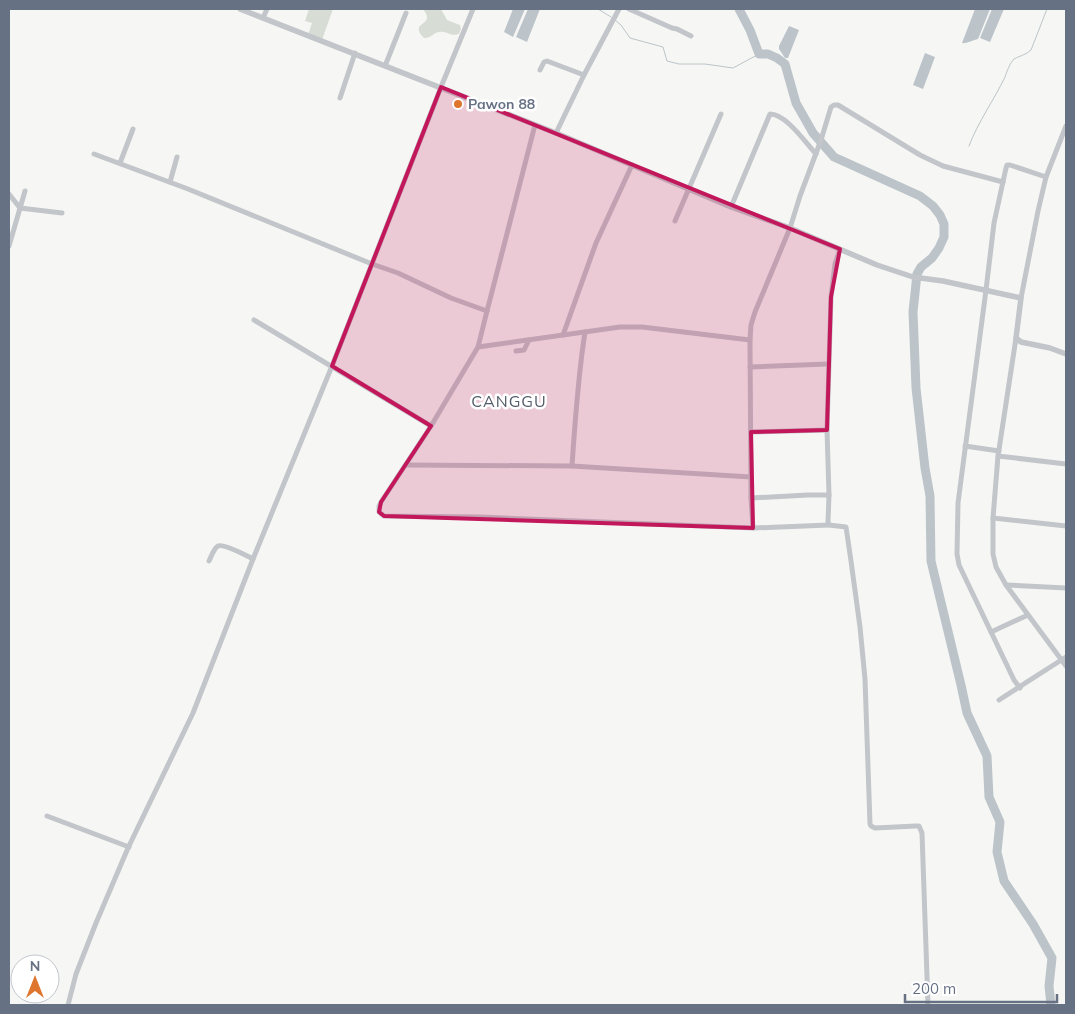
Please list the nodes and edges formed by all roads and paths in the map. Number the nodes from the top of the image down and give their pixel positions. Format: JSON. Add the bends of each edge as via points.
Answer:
{"nodes":[{"id":1,"x":240,"y":9,"type":"edge"},
{"id":2,"x":266,"y":9,"type":"edge"},
{"id":3,"x":473,"y":9,"type":"edge"},
{"id":4,"x":619,"y":9,"type":"edge"},
{"id":5,"x":629,"y":9,"type":"edge"},
{"id":6,"x":406,"y":12,"type":"dead end"},
{"id":7,"x":263,"y":18,"type":"junction"},
{"id":8,"x":691,"y":36,"type":"dead end"},
{"id":9,"x":355,"y":53,"type":"junction"},
{"id":10,"x":385,"y":66,"type":"junction"},
{"id":11,"x":540,"y":70,"type":"dead end"},
{"id":12,"x":584,"y":75,"type":"junction"},
{"id":13,"x":440,"y":87,"type":"junction"},
{"id":14,"x":340,"y":98,"type":"dead end"},
{"id":15,"x":721,"y":114,"type":"dead end"},
{"id":16,"x":535,"y":125,"type":"junction"},
{"id":17,"x":1066,"y":126,"type":"edge"},
{"id":18,"x":133,"y":129,"type":"dead end"},
{"id":19,"x":556,"y":133,"type":"junction"},
{"id":20,"x":816,"y":152,"type":"junction"},
{"id":21,"x":94,"y":154,"type":"dead end"},
{"id":22,"x":177,"y":157,"type":"dead end"},
{"id":23,"x":120,"y":163,"type":"junction"},
{"id":24,"x":632,"y":165,"type":"junction"},
{"id":25,"x":1046,"y":177,"type":"junction"},
{"id":26,"x":170,"y":182,"type":"junction"},
{"id":27,"x":1003,"y":182,"type":"junction"},
{"id":28,"x":689,"y":189,"type":"junction"},
{"id":29,"x":25,"y":191,"type":"dead end"},
{"id":30,"x":9,"y":194,"type":"edge"},
{"id":31,"x":731,"y":206,"type":"junction"},
{"id":32,"x":20,"y":208,"type":"junction"},
{"id":33,"x":62,"y":213,"type":"dead end"},
{"id":34,"x":675,"y":222,"type":"dead end"},
{"id":35,"x":790,"y":228,"type":"junction"},
{"id":36,"x":9,"y":246,"type":"edge"},
{"id":37,"x":840,"y":249,"type":"junction"},
{"id":38,"x":372,"y":264,"type":"junction"},
{"id":39,"x":986,"y":290,"type":"junction"},
{"id":40,"x":1021,"y":298,"type":"junction"},
{"id":41,"x":486,"y":311,"type":"junction"},
{"id":42,"x":254,"y":320,"type":"dead end"},
{"id":43,"x":584,"y":332,"type":"junction"},
{"id":44,"x":563,"y":335,"type":"junction"},
{"id":45,"x":1016,"y":338,"type":"junction"},
{"id":46,"x":529,"y":340,"type":"junction"},
{"id":47,"x":750,"y":340,"type":"junction"},
{"id":48,"x":478,"y":347,"type":"junction"},
{"id":49,"x":516,"y":351,"type":"dead end"},
{"id":50,"x":1066,"y":354,"type":"edge"},
{"id":51,"x":828,"y":364,"type":"junction"},
{"id":52,"x":332,"y":366,"type":"junction"},
{"id":53,"x":750,"y":368,"type":"junction"},
{"id":54,"x":431,"y":426,"type":"junction"},
{"id":55,"x":827,"y":430,"type":"junction"},
{"id":56,"x":751,"y":432,"type":"junction"},
{"id":57,"x":965,"y":446,"type":"junction"},
{"id":58,"x":998,"y":454,"type":"junction"},
{"id":59,"x":1066,"y":464,"type":"edge"},
{"id":60,"x":406,"y":465,"type":"junction"},
{"id":61,"x":572,"y":466,"type":"junction"},
{"id":62,"x":751,"y":477,"type":"junction"},
{"id":63,"x":829,"y":495,"type":"junction"},
{"id":64,"x":751,"y":498,"type":"junction"},
{"id":65,"x":994,"y":518,"type":"junction"},
{"id":66,"x":829,"y":525,"type":"junction"},
{"id":67,"x":1066,"y":526,"type":"edge"},
{"id":68,"x":752,"y":528,"type":"junction"},
{"id":69,"x":254,"y":559,"type":"junction"},
{"id":70,"x":209,"y":561,"type":"dead end"},
{"id":71,"x":1006,"y":585,"type":"junction"},
{"id":72,"x":1066,"y":588,"type":"edge"},
{"id":73,"x":1028,"y":615,"type":"junction"},
{"id":74,"x":991,"y":632,"type":"junction"},
{"id":75,"x":1064,"y":658,"type":"edge"},
{"id":76,"x":1066,"y":666,"type":"edge"},
{"id":77,"x":1020,"y":688,"type":"junction"},
{"id":78,"x":999,"y":700,"type":"dead end"},
{"id":79,"x":47,"y":816,"type":"dead end"},
{"id":80,"x":129,"y":846,"type":"junction"},
{"id":81,"x":68,"y":1005,"type":"edge"},
{"id":82,"x":928,"y":1005,"type":"edge"}],
"edges":[{"from":1,"to":7,"type":"street"},
{"from":2,"to":7,"type":"street"},
{"from":3,"to":13,"type":"street"},
{"from":4,"to":12,"type":"street"},
{"from":5,"to":8,"type":"street"},
{"from":6,"to":10,"type":"street"},
{"from":7,"to":9,"type":"street"},
{"from":9,"to":10,"type":"street"},
{"from":9,"to":14,"type":"street"},
{"from":10,"to":13,"type":"street"},
{"from":11,"to":12,"type":"street","via":[[548,61]]},
{"from":12,"to":19,"type":"street"},
{"from":13,"to":16,"type":"street"},
{"from":13,"to":38,"type":"street"},
{"from":15,"to":28,"type":"street"},
{"from":16,"to":19,"type":"street"},
{"from":16,"to":41,"type":"street"},
{"from":17,"to":25,"type":"street"},
{"from":18,"to":23,"type":"street"},
{"from":19,"to":24,"type":"street"},
{"from":20,"to":27,"type":"street","via":[[834,104],[943,166]]},
{"from":20,"to":31,"type":"street","via":[[784,120],[770,114]]},
{"from":20,"to":35,"type":"street"},
{"from":21,"to":23,"type":"street"},
{"from":22,"to":26,"type":"street"},
{"from":23,"to":26,"type":"street"},
{"from":24,"to":28,"type":"street"},
{"from":24,"to":44,"type":"street","via":[[596,243]]},
{"from":25,"to":27,"type":"street","via":[[1009,164]]},
{"from":25,"to":40,"type":"street"},
{"from":26,"to":38,"type":"street"},
{"from":27,"to":39,"type":"street","via":[[994,223]]},
{"from":28,"to":31,"type":"street"},
{"from":28,"to":34,"type":"street"},
{"from":29,"to":32,"type":"street"},
{"from":30,"to":32,"type":"street"},
{"from":31,"to":35,"type":"street"},
{"from":32,"to":33,"type":"street"},
{"from":32,"to":36,"type":"street"},
{"from":35,"to":37,"type":"street"},
{"from":35,"to":47,"type":"street","via":[[755,312]]},
{"from":37,"to":39,"type":"street","via":[[913,277]]},
{"from":37,"to":51,"type":"street","via":[[831,297]]},
{"from":38,"to":41,"type":"street"},
{"from":38,"to":52,"type":"street"},
{"from":39,"to":40,"type":"street"},
{"from":39,"to":57,"type":"street"},
{"from":40,"to":45,"type":"street"},
{"from":41,"to":48,"type":"street"},
{"from":42,"to":52,"type":"street"},
{"from":43,"to":44,"type":"street"},
{"from":43,"to":47,"type":"street","via":[[620,327],[642,328]]},
{"from":43,"to":61,"type":"street"},
{"from":44,"to":46,"type":"street"},
{"from":45,"to":50,"type":"street"},
{"from":45,"to":58,"type":"street"},
{"from":46,"to":48,"type":"street"},
{"from":46,"to":49,"type":"street","via":[[524,350]]},
{"from":47,"to":53,"type":"street"},
{"from":48,"to":54,"type":"street"},
{"from":51,"to":53,"type":"street"},
{"from":51,"to":55,"type":"street"},
{"from":52,"to":54,"type":"street"},
{"from":52,"to":69,"type":"street"},
{"from":53,"to":56,"type":"street"},
{"from":54,"to":60,"type":"street"},
{"from":55,"to":56,"type":"street"},
{"from":55,"to":63,"type":"street"},
{"from":56,"to":62,"type":"street"},
{"from":57,"to":58,"type":"street"},
{"from":57,"to":74,"type":"street","via":[[958,503],[957,554],[959,565]]},
{"from":58,"to":59,"type":"street"},
{"from":58,"to":65,"type":"street"},
{"from":60,"to":61,"type":"street"},
{"from":60,"to":68,"type":"street","via":[[379,506],[379,512],[384,516]]},
{"from":61,"to":62,"type":"street"},
{"from":62,"to":64,"type":"street"},
{"from":63,"to":64,"type":"street"},
{"from":63,"to":66,"type":"street"},
{"from":64,"to":68,"type":"street"},
{"from":65,"to":67,"type":"street"},
{"from":65,"to":71,"type":"street","via":[[993,554]]},
{"from":66,"to":68,"type":"street"},
{"from":66,"to":82,"type":"street","via":[[846,527],[851,560],[865,680],[870,824],[875,828],[919,826],[922,833]]},
{"from":69,"to":70,"type":"street","via":[[220,546],[215,548]]},
{"from":69,"to":80,"type":"street","via":[[193,713]]},
{"from":71,"to":72,"type":"street"},
{"from":71,"to":73,"type":"street"},
{"from":73,"to":74,"type":"street"},
{"from":73,"to":75,"type":"street"},
{"from":74,"to":77,"type":"street"},
{"from":75,"to":76,"type":"street"},
{"from":75,"to":77,"type":"street"},
{"from":77,"to":78,"type":"street"},
{"from":79,"to":80,"type":"street"},
{"from":80,"to":81,"type":"street","via":[[76,974]]}]}
